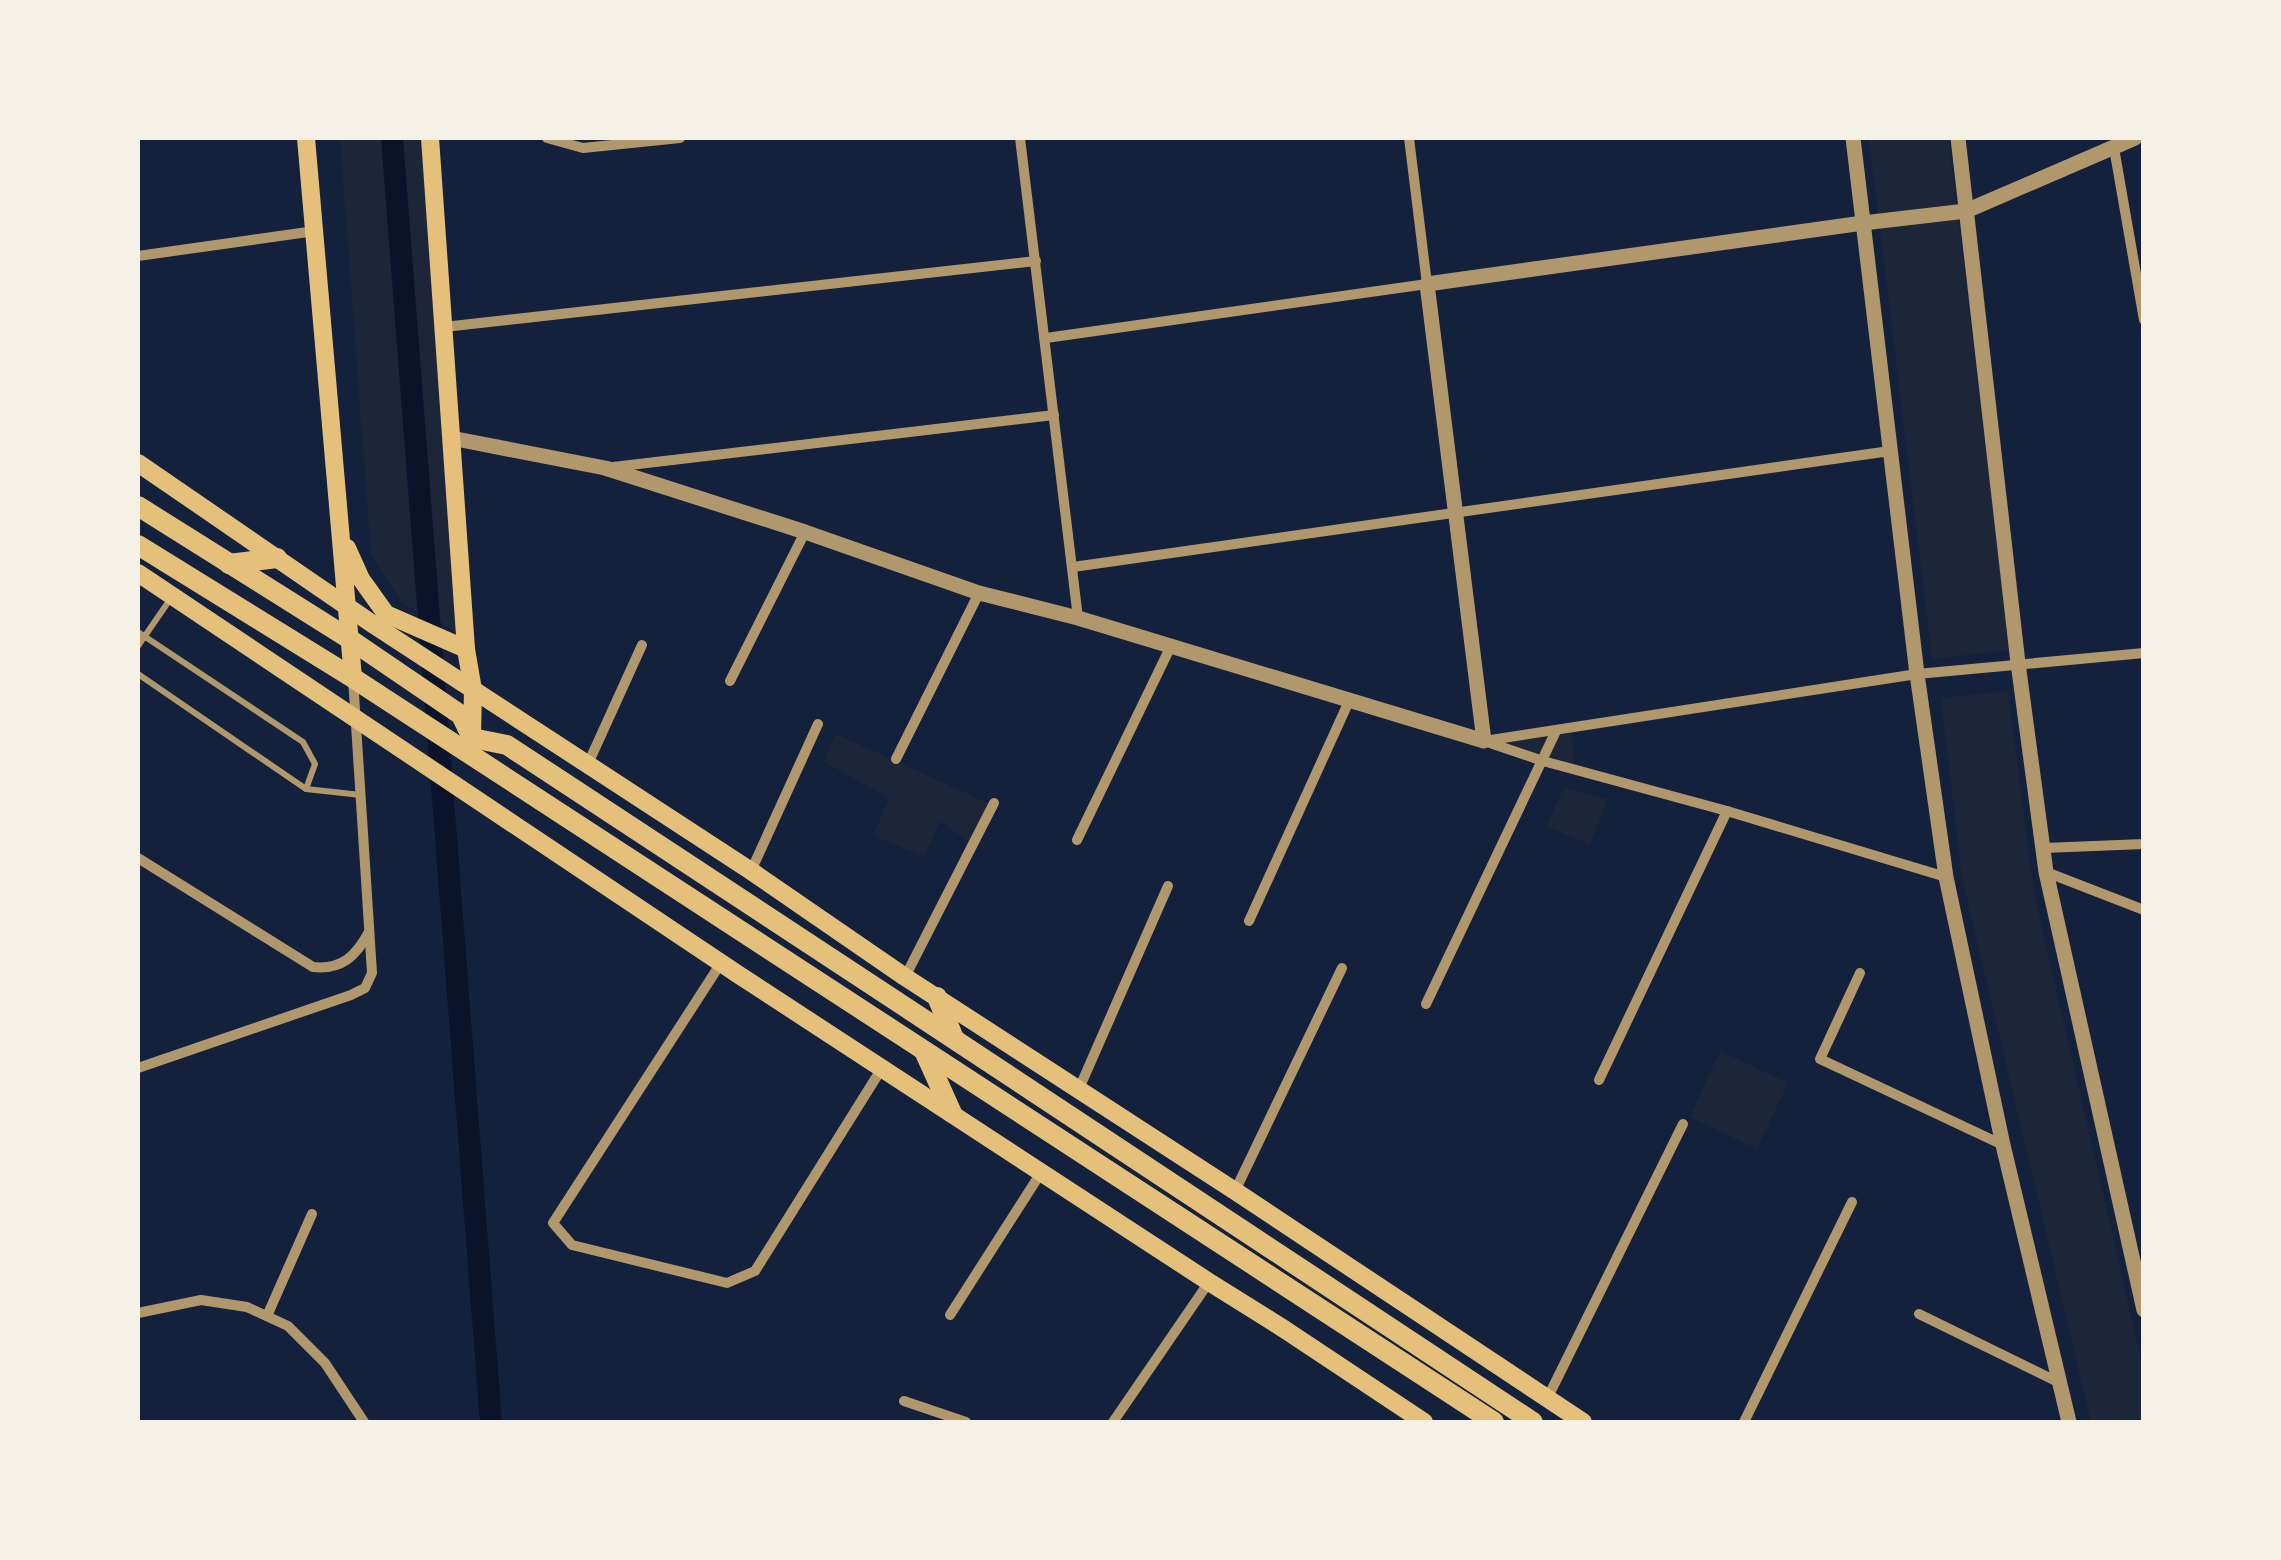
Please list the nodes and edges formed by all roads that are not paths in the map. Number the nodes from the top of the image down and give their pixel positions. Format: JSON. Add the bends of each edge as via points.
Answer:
{"nodes":[{"id":1,"x":306,"y":138,"type":"edge"},
{"id":2,"x":430,"y":138,"type":"edge"},
{"id":3,"x":547,"y":138,"type":"edge"},
{"id":4,"x":680,"y":138,"type":"edge"},
{"id":5,"x":1020,"y":138,"type":"edge"},
{"id":6,"x":1409,"y":138,"type":"edge"},
{"id":7,"x":1853,"y":138,"type":"edge"},
{"id":8,"x":1958,"y":138,"type":"edge"},
{"id":9,"x":2136,"y":138,"type":"edge"},
{"id":10,"x":2114,"y":148,"type":"junction"},
{"id":11,"x":1966,"y":211,"type":"junction"},
{"id":12,"x":1863,"y":223,"type":"junction"},
{"id":13,"x":315,"y":231,"type":"junction"},
{"id":14,"x":138,"y":256,"type":"edge"},
{"id":15,"x":1036,"y":261,"type":"junction"},
{"id":16,"x":2140,"y":283,"type":"edge"},
{"id":17,"x":1427,"y":284,"type":"junction"},
{"id":18,"x":2144,"y":320,"type":"edge"},
{"id":19,"x":444,"y":327,"type":"junction"},
{"id":20,"x":1046,"y":338,"type":"junction"},
{"id":21,"x":1054,"y":416,"type":"junction"},
{"id":22,"x":451,"y":438,"type":"junction"},
{"id":23,"x":1890,"y":451,"type":"junction"},
{"id":24,"x":138,"y":463,"type":"edge"},
{"id":25,"x":605,"y":468,"type":"junction"},
{"id":26,"x":138,"y":506,"type":"edge"},
{"id":27,"x":1455,"y":511,"type":"junction"},
{"id":28,"x":805,"y":532,"type":"junction"},
{"id":29,"x":341,"y":535,"type":"junction"},
{"id":30,"x":138,"y":545,"type":"edge"},
{"id":31,"x":277,"y":558,"type":"junction"},
{"id":32,"x":228,"y":564,"type":"junction"},
{"id":33,"x":1073,"y":567,"type":"junction"},
{"id":34,"x":138,"y":573,"type":"edge"},
{"id":35,"x":979,"y":593,"type":"junction"},
{"id":36,"x":173,"y":596,"type":"junction"},
{"id":37,"x":348,"y":606,"type":"junction"},
{"id":38,"x":1078,"y":618,"type":"junction"},
{"id":39,"x":380,"y":620,"type":"junction"},
{"id":40,"x":141,"y":634,"type":"edge"},
{"id":41,"x":348,"y":638,"type":"junction"},
{"id":42,"x":642,"y":645,"type":"dead end"},
{"id":43,"x":138,"y":646,"type":"edge"},
{"id":44,"x":464,"y":648,"type":"junction"},
{"id":45,"x":1170,"y":648,"type":"junction"},
{"id":46,"x":2144,"y":653,"type":"edge"},
{"id":47,"x":2018,"y":663,"type":"junction"},
{"id":48,"x":138,"y":674,"type":"edge"},
{"id":49,"x":1917,"y":674,"type":"junction"},
{"id":50,"x":353,"y":678,"type":"junction"},
{"id":51,"x":730,"y":682,"type":"dead end"},
{"id":52,"x":466,"y":685,"type":"junction"},
{"id":53,"x":1350,"y":700,"type":"junction"},
{"id":54,"x":357,"y":720,"type":"junction"},
{"id":55,"x":818,"y":724,"type":"dead end"},
{"id":56,"x":1556,"y":730,"type":"junction"},
{"id":57,"x":1484,"y":741,"type":"junction"},
{"id":58,"x":466,"y":745,"type":"junction"},
{"id":59,"x":896,"y":759,"type":"dead end"},
{"id":60,"x":1543,"y":761,"type":"junction"},
{"id":61,"x":587,"y":766,"type":"junction"},
{"id":62,"x":306,"y":789,"type":"junction"},
{"id":63,"x":361,"y":795,"type":"junction"},
{"id":64,"x":994,"y":803,"type":"dead end"},
{"id":65,"x":1727,"y":811,"type":"junction"},
{"id":66,"x":1077,"y":840,"type":"dead end"},
{"id":67,"x":2144,"y":844,"type":"edge"},
{"id":68,"x":2044,"y":848,"type":"junction"},
{"id":69,"x":138,"y":858,"type":"edge"},
{"id":70,"x":751,"y":871,"type":"junction"},
{"id":71,"x":2046,"y":872,"type":"junction"},
{"id":72,"x":1946,"y":877,"type":"junction"},
{"id":73,"x":1168,"y":886,"type":"dead end"},
{"id":74,"x":2144,"y":910,"type":"edge"},
{"id":75,"x":1249,"y":922,"type":"dead end"},
{"id":76,"x":370,"y":931,"type":"junction"},
{"id":77,"x":721,"y":963,"type":"junction"},
{"id":78,"x":1342,"y":968,"type":"dead end"},
{"id":79,"x":1860,"y":973,"type":"dead end"},
{"id":80,"x":905,"y":977,"type":"junction"},
{"id":81,"x":937,"y":997,"type":"junction"},
{"id":82,"x":1426,"y":1004,"type":"dead end"},
{"id":83,"x":954,"y":1038,"type":"junction"},
{"id":84,"x":923,"y":1049,"type":"junction"},
{"id":85,"x":138,"y":1068,"type":"edge"},
{"id":86,"x":882,"y":1068,"type":"junction"},
{"id":87,"x":1599,"y":1080,"type":"dead end"},
{"id":88,"x":1078,"y":1091,"type":"junction"},
{"id":89,"x":952,"y":1113,"type":"junction"},
{"id":90,"x":1683,"y":1124,"type":"dead end"},
{"id":91,"x":2004,"y":1145,"type":"junction"},
{"id":92,"x":1042,"y":1172,"type":"junction"},
{"id":93,"x":1235,"y":1191,"type":"junction"},
{"id":94,"x":1852,"y":1202,"type":"dead end"},
{"id":95,"x":312,"y":1214,"type":"dead end"},
{"id":96,"x":1209,"y":1282,"type":"junction"},
{"id":97,"x":2144,"y":1310,"type":"edge"},
{"id":98,"x":138,"y":1313,"type":"edge"},
{"id":99,"x":1919,"y":1314,"type":"dead end"},
{"id":100,"x":950,"y":1315,"type":"dead end"},
{"id":101,"x":267,"y":1316,"type":"junction"},
{"id":102,"x":2060,"y":1383,"type":"junction"},
{"id":103,"x":1547,"y":1399,"type":"junction"},
{"id":104,"x":904,"y":1401,"type":"dead end"},
{"id":105,"x":364,"y":1422,"type":"edge"},
{"id":106,"x":966,"y":1422,"type":"edge"},
{"id":107,"x":1113,"y":1422,"type":"edge"},
{"id":108,"x":1424,"y":1422,"type":"edge"},
{"id":109,"x":1494,"y":1422,"type":"edge"},
{"id":110,"x":1534,"y":1422,"type":"edge"},
{"id":111,"x":1583,"y":1422,"type":"edge"},
{"id":112,"x":1744,"y":1422,"type":"edge"},
{"id":113,"x":2069,"y":1422,"type":"edge"}],
"edges":[{"from":1,"to":13,"type":"main road"},
{"from":2,"to":19,"type":"main road"},
{"from":3,"to":4,"type":"street","via":[[584,148]]},
{"from":5,"to":15,"type":"street"},
{"from":6,"to":17,"type":"street"},
{"from":7,"to":12,"type":"street"},
{"from":8,"to":11,"type":"street"},
{"from":9,"to":10,"type":"street"},
{"from":10,"to":11,"type":"street"},
{"from":10,"to":16,"type":"street"},
{"from":11,"to":12,"type":"street"},
{"from":11,"to":47,"type":"street"},
{"from":12,"to":17,"type":"street"},
{"from":12,"to":23,"type":"street"},
{"from":13,"to":14,"type":"street"},
{"from":13,"to":29,"type":"main road"},
{"from":15,"to":19,"type":"street"},
{"from":15,"to":20,"type":"street"},
{"from":16,"to":18,"type":"street"},
{"from":17,"to":20,"type":"street"},
{"from":17,"to":27,"type":"street"},
{"from":19,"to":22,"type":"main road"},
{"from":20,"to":21,"type":"street"},
{"from":21,"to":25,"type":"street"},
{"from":21,"to":33,"type":"street"},
{"from":22,"to":25,"type":"street"},
{"from":22,"to":44,"type":"main road"},
{"from":23,"to":27,"type":"street"},
{"from":23,"to":49,"type":"street"},
{"from":24,"to":31,"type":"main road"},
{"from":25,"to":28,"type":"street"},
{"from":26,"to":32,"type":"highway"},
{"from":27,"to":33,"type":"street"},
{"from":27,"to":57,"type":"street"},
{"from":28,"to":35,"type":"street"},
{"from":28,"to":51,"type":"street"},
{"from":29,"to":37,"type":"main road"},
{"from":29,"to":39,"type":"main road"},
{"from":30,"to":50,"type":"highway"},
{"from":31,"to":32,"type":"highway"},
{"from":31,"to":37,"type":"main road"},
{"from":32,"to":41,"type":"highway"},
{"from":33,"to":38,"type":"street"},
{"from":34,"to":36,"type":"main road"},
{"from":35,"to":38,"type":"street"},
{"from":35,"to":59,"type":"street"},
{"from":36,"to":40,"type":"lane"},
{"from":36,"to":54,"type":"main road"},
{"from":37,"to":39,"type":"main road"},
{"from":37,"to":41,"type":"main road"},
{"from":38,"to":45,"type":"street"},
{"from":39,"to":44,"type":"main road"},
{"from":39,"to":52,"type":"main road"},
{"from":40,"to":43,"type":"lane"},
{"from":40,"to":62,"type":"lane","via":[[303,742],[315,764]]},
{"from":41,"to":50,"type":"main road"},
{"from":41,"to":58,"type":"highway","via":[[461,715]]},
{"from":42,"to":61,"type":"street"},
{"from":44,"to":52,"type":"main road"},
{"from":45,"to":53,"type":"street"},
{"from":45,"to":66,"type":"street"},
{"from":46,"to":47,"type":"street"},
{"from":47,"to":49,"type":"street"},
{"from":47,"to":68,"type":"street"},
{"from":48,"to":62,"type":"lane"},
{"from":49,"to":56,"type":"street"},
{"from":49,"to":72,"type":"street"},
{"from":50,"to":54,"type":"street"},
{"from":50,"to":58,"type":"highway"},
{"from":52,"to":58,"type":"main road"},
{"from":52,"to":61,"type":"main road"},
{"from":53,"to":57,"type":"street"},
{"from":53,"to":75,"type":"street"},
{"from":54,"to":63,"type":"street"},
{"from":54,"to":77,"type":"main road"},
{"from":55,"to":70,"type":"street"},
{"from":56,"to":57,"type":"street"},
{"from":56,"to":60,"type":"street"},
{"from":57,"to":60,"type":"street"},
{"from":58,"to":83,"type":"highway","via":[[506,745]]},
{"from":58,"to":84,"type":"highway"},
{"from":60,"to":65,"type":"street"},
{"from":60,"to":82,"type":"street"},
{"from":61,"to":70,"type":"main road"},
{"from":62,"to":63,"type":"lane"},
{"from":63,"to":76,"type":"street"},
{"from":64,"to":80,"type":"street"},
{"from":65,"to":72,"type":"street"},
{"from":65,"to":87,"type":"street"},
{"from":67,"to":68,"type":"street"},
{"from":68,"to":71,"type":"street"},
{"from":69,"to":76,"type":"street","via":[[314,968],[343,964]]},
{"from":70,"to":80,"type":"main road"},
{"from":71,"to":74,"type":"street"},
{"from":71,"to":97,"type":"street"},
{"from":72,"to":91,"type":"street"},
{"from":73,"to":88,"type":"street"},
{"from":76,"to":85,"type":"street","via":[[372,973],[365,988]]},
{"from":77,"to":86,"type":"main road"},
{"from":77,"to":86,"type":"street","via":[[553,1223],[572,1245],[727,1283],[755,1271]]},
{"from":78,"to":93,"type":"street"},
{"from":79,"to":91,"type":"street","via":[[1820,1059]]},
{"from":80,"to":81,"type":"main road"},
{"from":81,"to":83,"type":"highway"},
{"from":81,"to":88,"type":"main road"},
{"from":83,"to":110,"type":"highway"},
{"from":84,"to":89,"type":"highway"},
{"from":84,"to":109,"type":"highway"},
{"from":86,"to":89,"type":"main road"},
{"from":88,"to":93,"type":"main road"},
{"from":89,"to":92,"type":"main road"},
{"from":90,"to":103,"type":"street"},
{"from":91,"to":102,"type":"street"},
{"from":92,"to":96,"type":"main road"},
{"from":92,"to":100,"type":"street"},
{"from":93,"to":103,"type":"main road"},
{"from":94,"to":112,"type":"street"},
{"from":95,"to":101,"type":"street"},
{"from":96,"to":107,"type":"street"},
{"from":96,"to":108,"type":"main road"},
{"from":98,"to":101,"type":"street","via":[[201,1300]]},
{"from":99,"to":102,"type":"street"},
{"from":101,"to":105,"type":"street","via":[[288,1326],[325,1362]]},
{"from":102,"to":113,"type":"street"},
{"from":103,"to":111,"type":"main road"},
{"from":104,"to":106,"type":"street"}]}
